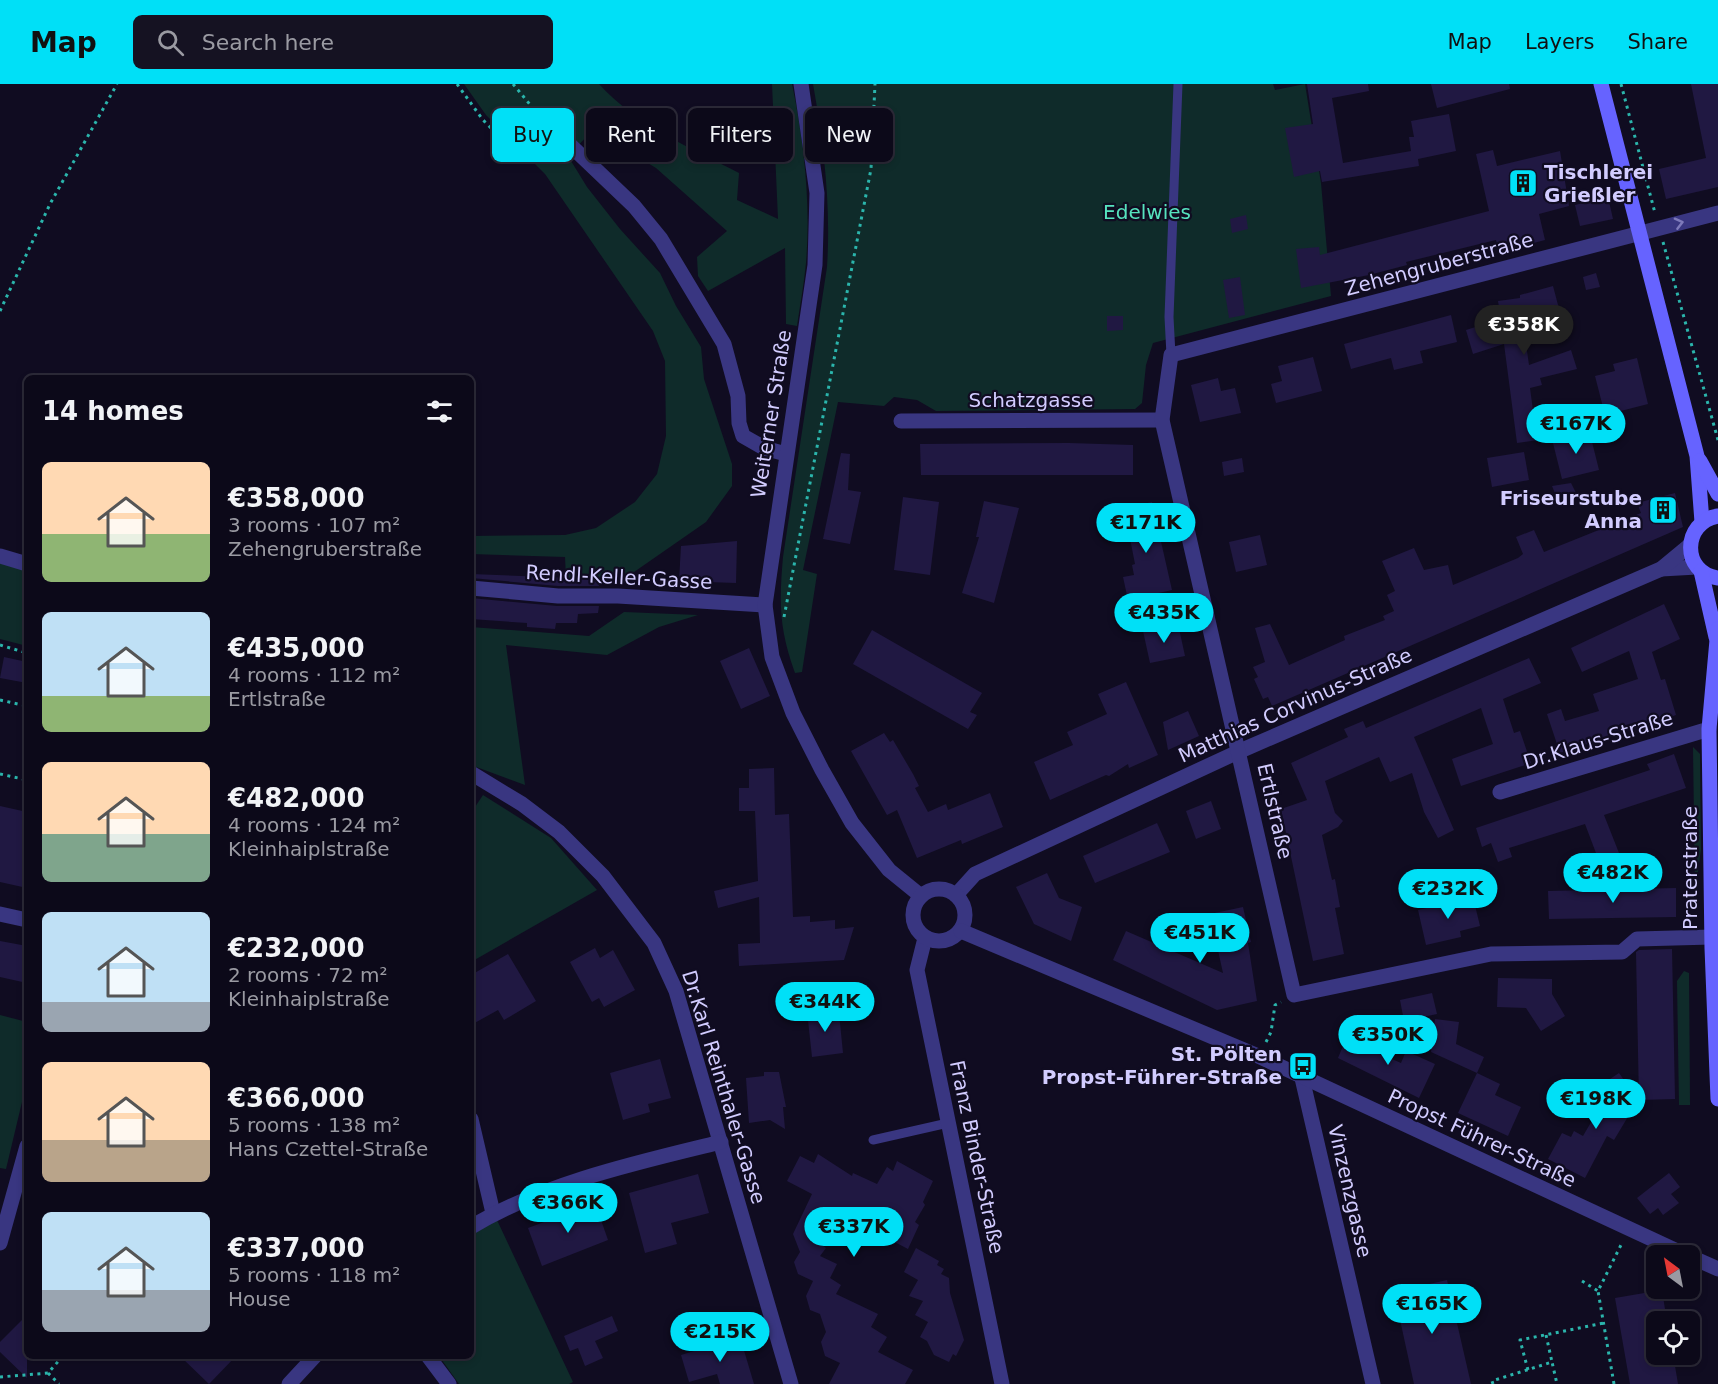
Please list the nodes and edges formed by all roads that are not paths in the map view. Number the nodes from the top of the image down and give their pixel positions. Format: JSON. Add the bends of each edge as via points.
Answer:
{"nodes":[{"id":1,"x":801,"y":84,"type":"edge"},
{"id":2,"x":1178,"y":84,"type":"edge"},
{"id":3,"x":1601,"y":84,"type":"edge"},
{"id":4,"x":574,"y":149,"type":"edge"},
{"id":5,"x":1718,"y":213,"type":"edge"},
{"id":6,"x":1640,"y":233,"type":"junction"},
{"id":7,"x":1171,"y":355,"type":"junction"},
{"id":8,"x":1162,"y":420,"type":"junction"},
{"id":9,"x":901,"y":421,"type":"dead end"},
{"id":10,"x":786,"y":454,"type":"junction"},
{"id":11,"x":1698,"y":456,"type":"junction"},
{"id":12,"x":1718,"y":494,"type":"edge"},
{"id":13,"x":1718,"y":516,"type":"edge"},
{"id":14,"x":1702,"y":522,"type":"junction"},
{"id":15,"x":1690,"y":545,"type":"junction"},
{"id":16,"x":0,"y":556,"type":"edge"},
{"id":17,"x":24,"y":563,"type":"edge"},
{"id":18,"x":1661,"y":569,"type":"junction"},
{"id":19,"x":1699,"y":569,"type":"junction"},
{"id":20,"x":1718,"y":578,"type":"edge"},
{"id":21,"x":474,"y":588,"type":"edge"},
{"id":22,"x":765,"y":605,"type":"junction"},
{"id":23,"x":1717,"y":633,"type":"edge"},
{"id":24,"x":1709,"y":729,"type":"junction"},
{"id":25,"x":1240,"y":751,"type":"junction"},
{"id":26,"x":475,"y":776,"type":"edge"},
{"id":27,"x":1500,"y":792,"type":"dead end"},
{"id":28,"x":956,"y":895,"type":"junction"},
{"id":29,"x":921,"y":896,"type":"junction"},
{"id":30,"x":0,"y":914,"type":"edge"},
{"id":31,"x":24,"y":919,"type":"edge"},
{"id":32,"x":961,"y":931,"type":"junction"},
{"id":33,"x":1712,"y":937,"type":"junction"},
{"id":34,"x":925,"y":938,"type":"junction"},
{"id":35,"x":1302,"y":1078,"type":"junction"},
{"id":36,"x":1718,"y":1099,"type":"edge"},
{"id":37,"x":948,"y":1123,"type":"junction"},
{"id":38,"x":474,"y":1132,"type":"edge"},
{"id":39,"x":873,"y":1140,"type":"dead end"},
{"id":40,"x":721,"y":1142,"type":"junction"},
{"id":41,"x":24,"y":1157,"type":"edge"},
{"id":42,"x":493,"y":1213,"type":"junction"},
{"id":43,"x":474,"y":1225,"type":"edge"},
{"id":44,"x":0,"y":1243,"type":"edge"},
{"id":45,"x":1665,"y":1245,"type":"edge"},
{"id":46,"x":1700,"y":1261,"type":"edge"},
{"id":47,"x":1718,"y":1269,"type":"edge"},
{"id":48,"x":312,"y":1359,"type":"edge"},
{"id":49,"x":430,"y":1359,"type":"edge"},
{"id":50,"x":289,"y":1384,"type":"edge"},
{"id":51,"x":449,"y":1384,"type":"edge"},
{"id":52,"x":791,"y":1384,"type":"edge"},
{"id":53,"x":1002,"y":1384,"type":"edge"},
{"id":54,"x":1373,"y":1384,"type":"edge"}],
"edges":[{"from":1,"to":10,"type":"street","name":"Weiterner Straße","via":[[817,193],[817,229]]},
{"from":2,"to":7,"type":"lane"},
{"from":3,"to":6,"type":"main road"},
{"from":4,"to":10,"type":"street","via":[[634,206],[661,239],[724,344],[738,396],[743,436]]},
{"from":6,"to":5,"type":"street","name":"Zehengruberstraße","one_way":true},
{"from":6,"to":7,"type":"street","name":"Zehengruberstraße"},
{"from":6,"to":11,"type":"main road"},
{"from":7,"to":8,"type":"street","name":"Ertlstraße"},
{"from":8,"to":9,"type":"street","name":"Schatzgasse"},
{"from":8,"to":25,"type":"street","name":"Ertlstraße"},
{"from":10,"to":22,"type":"street","name":"Weiterner Straße"},
{"from":11,"to":12,"type":"main road"},
{"from":11,"to":14,"type":"main road"},
{"from":13,"to":14,"type":"main road"},
{"from":14,"to":15,"type":"main road","via":[[1693,532]]},
{"from":15,"to":18,"type":"street","name":"Matthias Corvinus-Straße"},
{"from":15,"to":19,"type":"main road","name":"Praterstraße"},
{"from":16,"to":17,"type":"street"},
{"from":18,"to":19,"type":"street","name":"Matthias Corvinus-Straße"},
{"from":18,"to":25,"type":"street","name":"Matthias Corvinus-Straße"},
{"from":19,"to":20,"type":"main road"},
{"from":19,"to":23,"type":"main road","name":"Praterstraße"},
{"from":21,"to":22,"type":"street","name":"Rendl-Keller-Gasse"},
{"from":22,"to":29,"type":"street","name":"Weiterner Straße","via":[[772,657],[808,743],[852,823],[889,870]]},
{"from":23,"to":24,"type":"main road","name":"Praterstraße"},
{"from":24,"to":27,"type":"street","name":"Dr.Klaus-Straße"},
{"from":24,"to":33,"type":"main road","name":"Praterstraße"},
{"from":25,"to":28,"type":"street","name":"Matthias Corvinus-Straße","via":[[975,874]]},
{"from":25,"to":33,"type":"street","name":"Ertlstraße","via":[[1294,995],[1491,954],[1622,952],[1637,939]]},
{"from":26,"to":40,"type":"street","name":"Dr.Karl Reinthaler-Gasse","via":[[559,832],[603,876],[654,943],[676,991]]},
{"from":28,"to":29,"type":"street","via":[[938,889]]},
{"from":28,"to":32,"type":"street","via":[[965,908]]},
{"from":29,"to":34,"type":"street","via":[[913,919]]},
{"from":30,"to":31,"type":"street"},
{"from":32,"to":34,"type":"street","via":[[944,941]]},
{"from":32,"to":35,"type":"street","name":"Propst Führer-Straße"},
{"from":33,"to":36,"type":"main road","name":"Praterstraße"},
{"from":34,"to":37,"type":"street","name":"Franz Binder-Straße","via":[[917,970]]},
{"from":35,"to":45,"type":"street","name":"Propst Führer-Straße"},
{"from":35,"to":54,"type":"street","name":"Vinzenzgasse"},
{"from":37,"to":39,"type":"lane"},
{"from":37,"to":53,"type":"street","name":"Franz Binder-Straße"},
{"from":38,"to":42,"type":"street"},
{"from":40,"to":42,"type":"street","via":[[605,1171]]},
{"from":40,"to":52,"type":"street","name":"Dr.Karl Reinthaler-Gasse"},
{"from":41,"to":44,"type":"street"},
{"from":42,"to":43,"type":"street"},
{"from":46,"to":47,"type":"street","name":"Propst Führer-Straße"},
{"from":48,"to":50,"type":"street"},
{"from":49,"to":51,"type":"street"}]}
